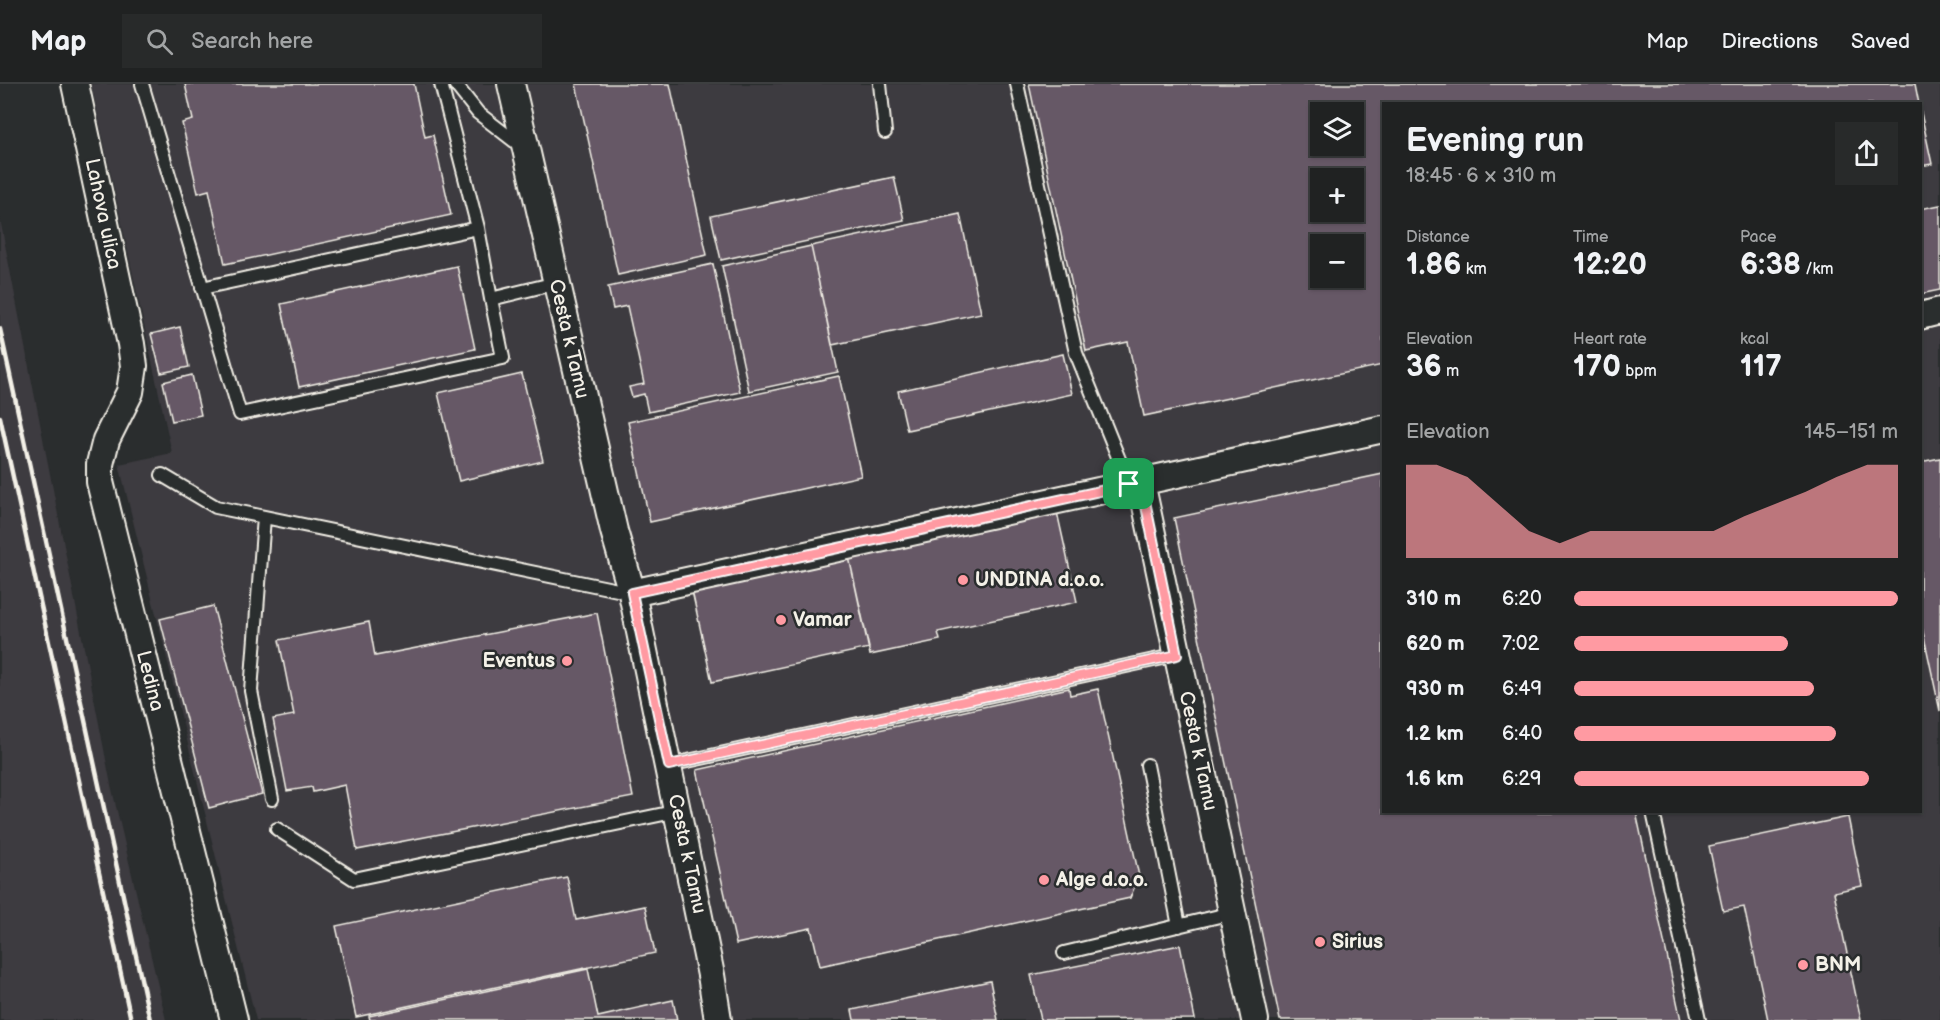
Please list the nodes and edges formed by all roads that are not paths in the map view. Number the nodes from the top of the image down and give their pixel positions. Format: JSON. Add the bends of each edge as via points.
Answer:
{"nodes":[{"id":1,"x":75,"y":84,"type":"edge"},
{"id":2,"x":142,"y":84,"type":"edge"},
{"id":3,"x":441,"y":84,"type":"edge"},
{"id":4,"x":454,"y":84,"type":"edge"},
{"id":5,"x":511,"y":84,"type":"edge"},
{"id":6,"x":880,"y":84,"type":"edge"},
{"id":7,"x":1017,"y":84,"type":"edge"},
{"id":8,"x":885,"y":132,"type":"dead end"},
{"id":9,"x":525,"y":150,"type":"junction"},
{"id":10,"x":478,"y":228,"type":"junction"},
{"id":11,"x":556,"y":282,"type":"junction"},
{"id":12,"x":202,"y":288,"type":"junction"},
{"id":13,"x":491,"y":299,"type":"junction"},
{"id":14,"x":1940,"y":311,"type":"edge"},
{"id":15,"x":1922,"y":316,"type":"edge"},
{"id":16,"x":131,"y":344,"type":"joint"},
{"id":17,"x":1382,"y":429,"type":"edge"},
{"id":18,"x":162,"y":475,"type":"dead end"},
{"id":19,"x":1135,"y":483,"type":"junction"},
{"id":20,"x":264,"y":517,"type":"junction"},
{"id":21,"x":632,"y":593,"type":"junction"},
{"id":22,"x":1177,"y":655,"type":"junction"},
{"id":23,"x":669,"y":765,"type":"junction"},
{"id":24,"x":1147,"y":765,"type":"dead end"},
{"id":25,"x":272,"y":799,"type":"dead end"},
{"id":26,"x":678,"y":812,"type":"junction"},
{"id":27,"x":1653,"y":813,"type":"edge"},
{"id":28,"x":277,"y":830,"type":"dead end"},
{"id":29,"x":1232,"y":913,"type":"junction"},
{"id":30,"x":1179,"y":926,"type":"junction"},
{"id":31,"x":1064,"y":953,"type":"dead end"},
{"id":32,"x":234,"y":1020,"type":"edge"},
{"id":33,"x":718,"y":1020,"type":"edge"},
{"id":34,"x":1255,"y":1020,"type":"edge"},
{"id":35,"x":1698,"y":1020,"type":"edge"}],
"edges":[{"from":1,"to":16,"type":"street","name":"Lahova ulica"},
{"from":2,"to":12,"type":"lane"},
{"from":3,"to":10,"type":"lane"},
{"from":4,"to":9,"type":"lane","via":[[478,113]]},
{"from":5,"to":9,"type":"street","name":"Cesta k Tamu"},
{"from":6,"to":8,"type":"lane"},
{"from":7,"to":19,"type":"lane","via":[[1077,353]]},
{"from":9,"to":11,"type":"street","name":"Cesta k Tamu"},
{"from":10,"to":12,"type":"lane"},
{"from":10,"to":13,"type":"lane"},
{"from":11,"to":13,"type":"lane"},
{"from":11,"to":21,"type":"street","name":"Cesta k Tamu"},
{"from":12,"to":13,"type":"lane","via":[[240,414],[503,358]]},
{"from":14,"to":15,"type":"street"},
{"from":16,"to":32,"type":"street","name":"Ledina","via":[[134,366],[130,392],[106,440],[100,482]]},
{"from":17,"to":19,"type":"street"},
{"from":18,"to":20,"type":"lane","via":[[216,507]]},
{"from":19,"to":21,"type":"street"},
{"from":19,"to":22,"type":"street","name":"Cesta k Tamu"},
{"from":20,"to":21,"type":"lane"},
{"from":20,"to":25,"type":"lane","via":[[251,691]]},
{"from":21,"to":23,"type":"street","name":"Cesta k Tamu"},
{"from":22,"to":23,"type":"lane"},
{"from":22,"to":29,"type":"street","name":"Cesta k Tamu"},
{"from":23,"to":26,"type":"street","name":"Cesta k Tamu"},
{"from":24,"to":30,"type":"lane"},
{"from":26,"to":28,"type":"lane","via":[[354,879]]},
{"from":26,"to":33,"type":"street","name":"Cesta k Tamu"},
{"from":27,"to":35,"type":"lane"},
{"from":29,"to":30,"type":"lane"},
{"from":29,"to":34,"type":"street","name":"Cesta k Tamu"},
{"from":30,"to":31,"type":"lane"}]}
